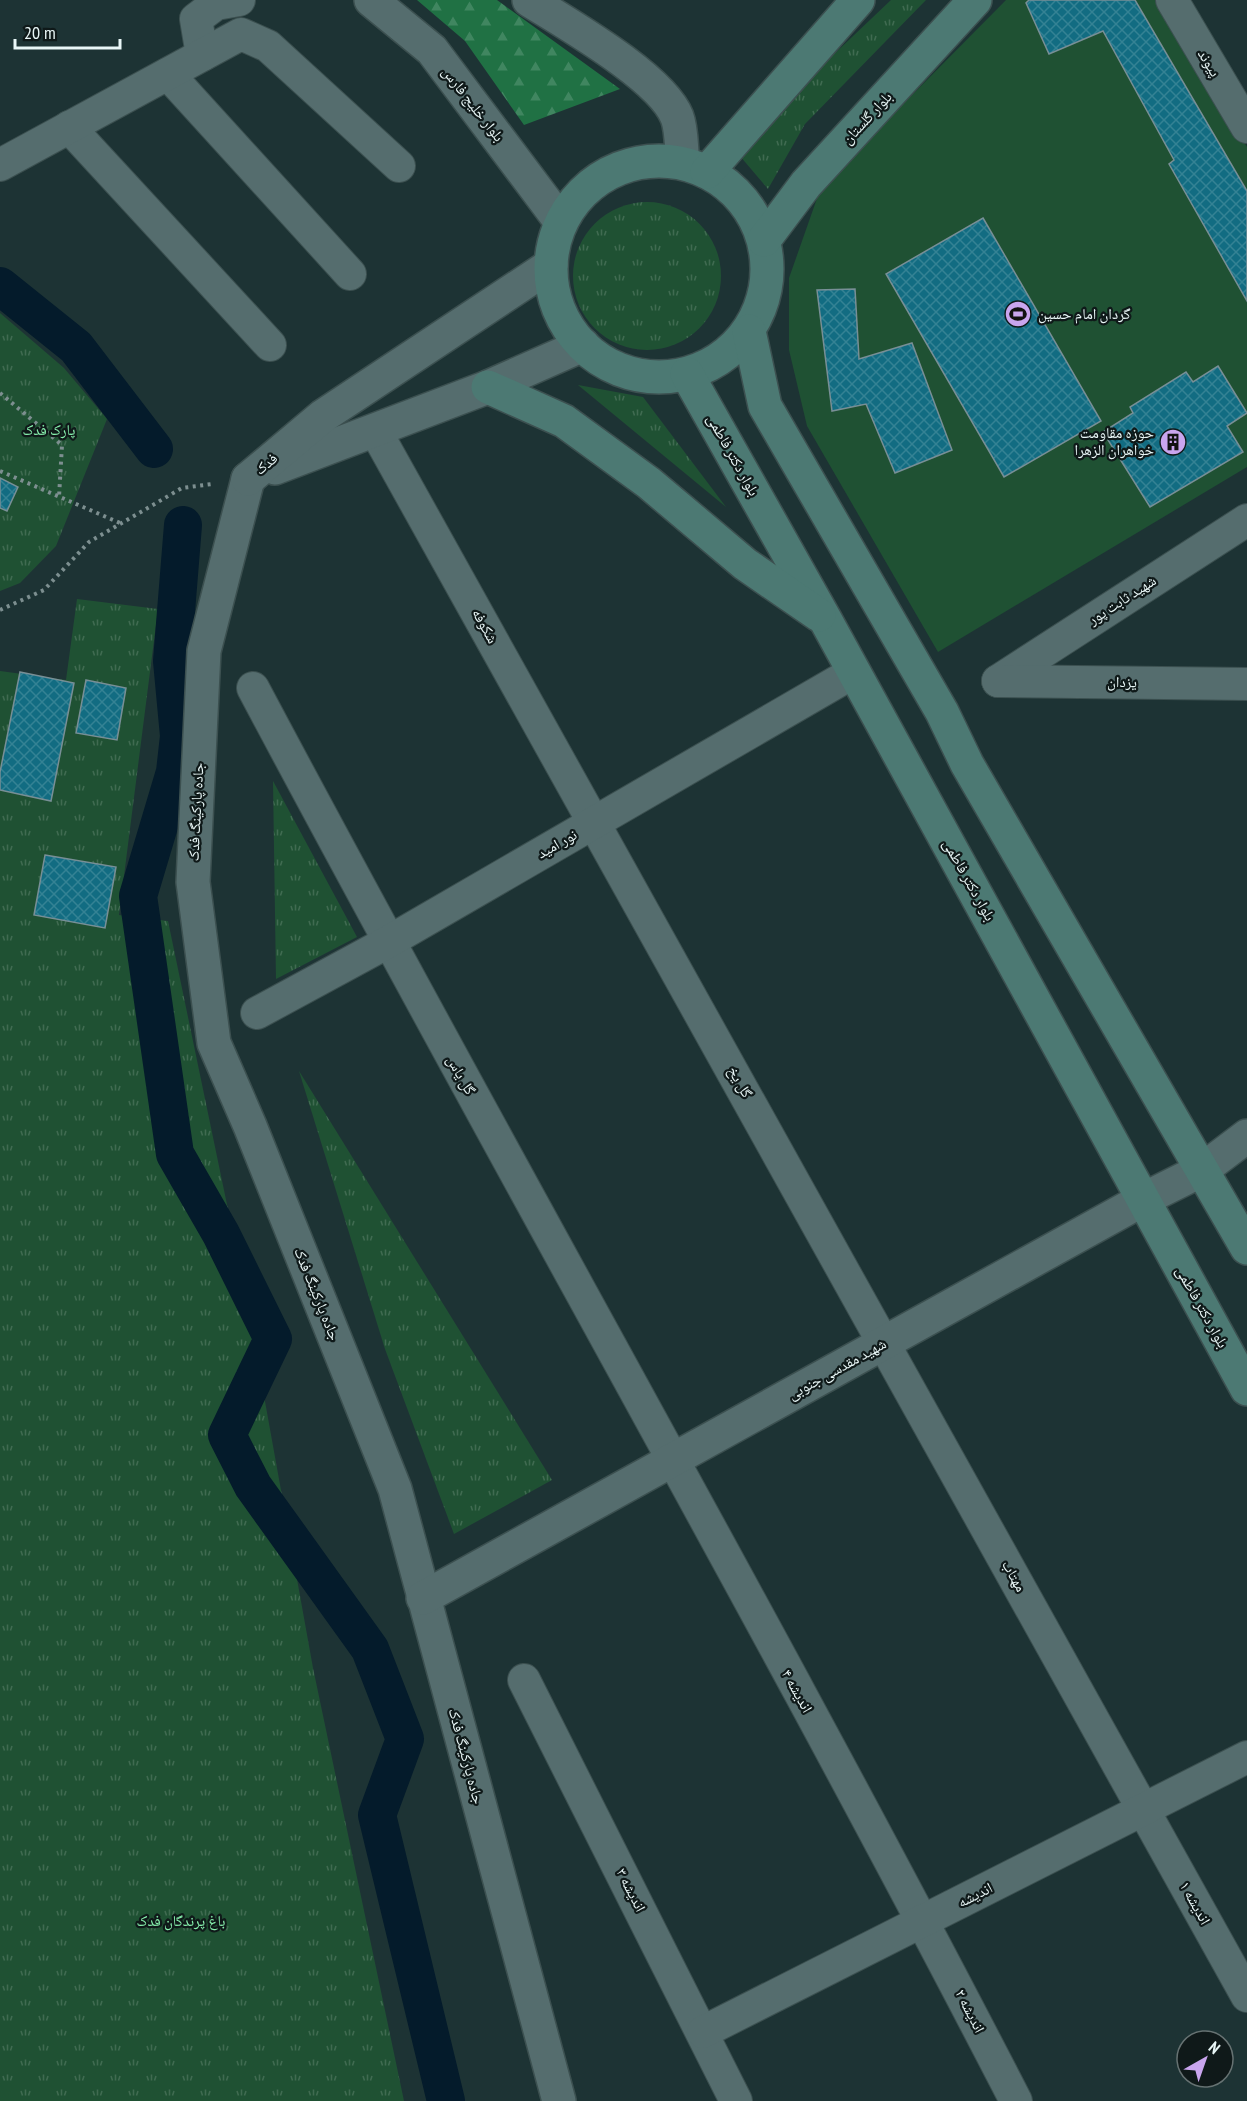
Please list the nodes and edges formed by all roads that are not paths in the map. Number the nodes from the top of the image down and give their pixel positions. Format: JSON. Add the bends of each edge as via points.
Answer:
{"nodes":[{"id":1,"x":239,"y":0,"type":"edge"},
{"id":2,"x":371,"y":0,"type":"edge"},
{"id":3,"x":530,"y":0,"type":"edge"},
{"id":4,"x":858,"y":0,"type":"edge"},
{"id":5,"x":975,"y":0,"type":"edge"},
{"id":6,"x":1172,"y":0,"type":"edge"},
{"id":7,"x":202,"y":55,"type":"junction"},
{"id":8,"x":168,"y":74,"type":"junction"},
{"id":9,"x":1247,"y":126,"type":"edge"},
{"id":10,"x":69,"y":127,"type":"junction"},
{"id":11,"x":0,"y":165,"type":"edge"},
{"id":12,"x":399,"y":166,"type":"dead end"},
{"id":13,"x":695,"y":167,"type":"junction"},
{"id":14,"x":561,"y":222,"type":"junction"},
{"id":15,"x":764,"y":240,"type":"junction"},
{"id":16,"x":551,"y":265,"type":"junction"},
{"id":17,"x":350,"y":274,"type":"dead end"},
{"id":18,"x":749,"y":331,"type":"junction"},
{"id":19,"x":270,"y":345,"type":"dead end"},
{"id":20,"x":583,"y":345,"type":"junction"},
{"id":21,"x":687,"y":374,"type":"junction"},
{"id":22,"x":489,"y":387,"type":"junction"},
{"id":23,"x":375,"y":430,"type":"junction"},
{"id":24,"x":248,"y":478,"type":"junction"},
{"id":25,"x":1247,"y":520,"type":"edge"},
{"id":26,"x":825,"y":619,"type":"junction"},
{"id":27,"x":854,"y":672,"type":"junction"},
{"id":28,"x":998,"y":681,"type":"joint"},
{"id":29,"x":1247,"y":684,"type":"edge"},
{"id":30,"x":253,"y":688,"type":"dead end"},
{"id":31,"x":595,"y":822,"type":"junction"},
{"id":32,"x":388,"y":942,"type":"junction"},
{"id":33,"x":258,"y":1013,"type":"dead end"},
{"id":34,"x":1247,"y":1136,"type":"edge"},
{"id":35,"x":1202,"y":1170,"type":"junction"},
{"id":36,"x":1144,"y":1199,"type":"junction"},
{"id":37,"x":1247,"y":1248,"type":"edge"},
{"id":38,"x":885,"y":1343,"type":"junction"},
{"id":39,"x":1247,"y":1389,"type":"edge"},
{"id":40,"x":672,"y":1461,"type":"junction"},
{"id":41,"x":423,"y":1598,"type":"junction"},
{"id":42,"x":524,"y":1680,"type":"dead end"},
{"id":43,"x":1247,"y":1757,"type":"edge"},
{"id":44,"x":1144,"y":1809,"type":"junction"},
{"id":45,"x":923,"y":1921,"type":"junction"},
{"id":46,"x":1247,"y":1996,"type":"edge"},
{"id":47,"x":703,"y":2032,"type":"junction"},
{"id":48,"x":559,"y":2101,"type":"edge"},
{"id":49,"x":736,"y":2101,"type":"edge"},
{"id":50,"x":1016,"y":2101,"type":"edge"}],
"edges":[{"from":1,"to":7,"type":"street","via":[[216,4],[196,19]]},
{"from":2,"to":14,"type":"street","name":"بلوار خلیج فارس","via":[[432,51]]},
{"from":3,"to":13,"type":"street","via":[[635,69],[677,117]]},
{"from":4,"to":13,"type":"main road"},
{"from":5,"to":15,"type":"main road","name":"بلوار گلستان","via":[[806,184]]},
{"from":6,"to":9,"type":"street","name":"پیوند"},
{"from":7,"to":8,"type":"street"},
{"from":7,"to":12,"type":"street","via":[[241,34],[268,46]]},
{"from":8,"to":10,"type":"street"},
{"from":8,"to":17,"type":"street"},
{"from":10,"to":11,"type":"street"},
{"from":10,"to":19,"type":"street"},
{"from":13,"to":14,"type":"main road","via":[[659,160],[612,171],[585,190]]},
{"from":13,"to":15,"type":"main road","via":[[733,189],[752,212]]},
{"from":14,"to":16,"type":"main road"},
{"from":15,"to":18,"type":"main road","via":[[768,272],[763,303]]},
{"from":16,"to":20,"type":"main road","via":[[558,309]]},
{"from":16,"to":24,"type":"street","name":"فدک","via":[[323,416]]},
{"from":18,"to":21,"type":"main road","via":[[711,365]]},
{"from":18,"to":35,"type":"main road","via":[[765,406]]},
{"from":20,"to":21,"type":"main road","via":[[605,363],[631,374]]},
{"from":20,"to":22,"type":"street","name":"فدک"},
{"from":21,"to":26,"type":"main road","name":"بلوار دکتر فاطمی"},
{"from":22,"to":23,"type":"street","name":"فدک"},
{"from":22,"to":26,"type":"main road","via":[[564,421],[649,483],[746,564]]},
{"from":23,"to":24,"type":"street","name":"فدک"},
{"from":23,"to":31,"type":"street","name":"شکوفه"},
{"from":24,"to":41,"type":"street","name":"جاده پارکینگ فدک","via":[[204,651],[193,882],[214,1043],[395,1489]]},
{"from":25,"to":28,"type":"street","name":"شهید ثابت پور"},
{"from":26,"to":27,"type":"main road","name":"بلوار دکتر فاطمی"},
{"from":27,"to":31,"type":"street","name":"نور امید"},
{"from":27,"to":36,"type":"main road","name":"بلوار دکتر فاطمی"},
{"from":28,"to":29,"type":"street","name":"یزدان"},
{"from":30,"to":32,"type":"street","name":"گل یاس"},
{"from":31,"to":32,"type":"street","name":"نور امید"},
{"from":31,"to":38,"type":"street","name":"گل یخ"},
{"from":32,"to":33,"type":"street","name":"نور امید"},
{"from":32,"to":40,"type":"street","name":"گل یاس"},
{"from":34,"to":35,"type":"street","name":"شهید مقدسی جنوبی"},
{"from":35,"to":36,"type":"street","name":"شهید مقدسی جنوبی"},
{"from":35,"to":37,"type":"main road"},
{"from":36,"to":38,"type":"street","name":"شهید مقدسی جنوبی"},
{"from":36,"to":39,"type":"main road","name":"بلوار دکتر فاطمی"},
{"from":38,"to":40,"type":"street","name":"شهید مقدسی جنوبی"},
{"from":38,"to":44,"type":"street","name":"مهتاب"},
{"from":40,"to":41,"type":"street","name":"شهید مقدسی جنوبی"},
{"from":40,"to":45,"type":"street","name":"اندیشه ۴"},
{"from":41,"to":48,"type":"street","name":"جاده پارکینگ فدک"},
{"from":42,"to":47,"type":"street","name":"اندیشه ۳"},
{"from":43,"to":44,"type":"street","name":"اندیشه"},
{"from":44,"to":45,"type":"street","name":"اندیشه"},
{"from":44,"to":46,"type":"street","name":"اندیشه ۱"},
{"from":45,"to":47,"type":"street","name":"اندیشه"},
{"from":45,"to":50,"type":"street","name":"اندیشه ۲"},
{"from":47,"to":49,"type":"street","name":"اندیشه ۳"}]}
